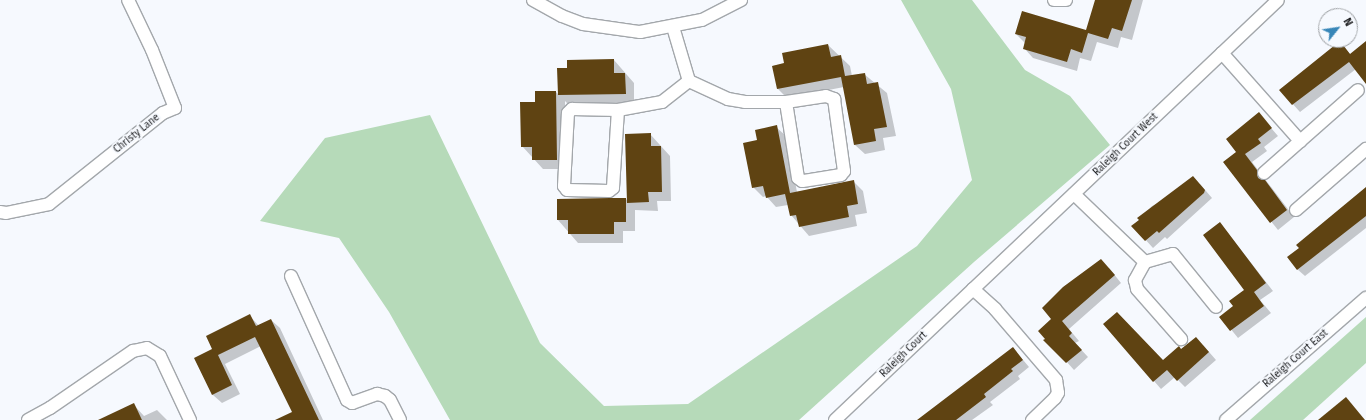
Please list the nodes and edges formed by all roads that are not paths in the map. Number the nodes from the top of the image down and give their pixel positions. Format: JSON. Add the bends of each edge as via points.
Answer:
{"nodes":[{"id":1,"x":128,"y":0,"type":"edge"},
{"id":2,"x":533,"y":0,"type":"edge"},
{"id":3,"x":741,"y":0,"type":"edge"},
{"id":4,"x":1054,"y":0,"type":"edge"},
{"id":5,"x":1066,"y":0,"type":"edge"},
{"id":6,"x":1278,"y":0,"type":"edge"},
{"id":7,"x":673,"y":27,"type":"junction"},
{"id":8,"x":1222,"y":53,"type":"junction"},
{"id":9,"x":689,"y":81,"type":"junction"},
{"id":10,"x":1358,"y":90,"type":"dead end"},
{"id":11,"x":786,"y":102,"type":"junction"},
{"id":12,"x":618,"y":110,"type":"junction"},
{"id":13,"x":1300,"y":141,"type":"junction"},
{"id":14,"x":1365,"y":151,"type":"edge"},
{"id":15,"x":1264,"y":173,"type":"dead end"},
{"id":16,"x":1074,"y":194,"type":"junction"},
{"id":17,"x":1296,"y":210,"type":"dead end"},
{"id":18,"x":0,"y":212,"type":"edge"},
{"id":19,"x":1145,"y":262,"type":"junction"},
{"id":20,"x":291,"y":276,"type":"dead end"},
{"id":21,"x":973,"y":289,"type":"junction"},
{"id":22,"x":1366,"y":298,"type":"edge"},
{"id":23,"x":1216,"y":307,"type":"dead end"},
{"id":24,"x":1181,"y":339,"type":"dead end"},
{"id":25,"x":32,"y":419,"type":"edge"},
{"id":26,"x":190,"y":420,"type":"edge"},
{"id":27,"x":400,"y":420,"type":"edge"},
{"id":28,"x":835,"y":420,"type":"edge"},
{"id":29,"x":1032,"y":420,"type":"edge"},
{"id":30,"x":1226,"y":420,"type":"edge"}],
"edges":[{"from":1,"to":18,"type":"street","name":"Christy Lane","via":[[152,50],[174,108],[163,113],[49,204],[6,214]]},
{"from":2,"to":7,"type":"street","via":[[562,16],[600,28],[640,32]]},
{"from":3,"to":7,"type":"street","via":[[709,18]]},
{"from":4,"to":5,"type":"street"},
{"from":6,"to":8,"type":"street","name":"Raleigh Court West"},
{"from":7,"to":9,"type":"street"},
{"from":8,"to":13,"type":"street"},
{"from":8,"to":16,"type":"street","name":"Raleigh Court West"},
{"from":9,"to":11,"type":"street","via":[[728,99],[745,102]]},
{"from":9,"to":12,"type":"street","via":[[662,102]]},
{"from":10,"to":13,"type":"street"},
{"from":11,"to":11,"type":"street","via":[[798,178],[802,181],[841,175],[844,171],[834,99],[826,96]]},
{"from":12,"to":12,"type":"street","via":[[612,188],[609,191],[567,190],[564,186],[568,113],[572,109]]},
{"from":13,"to":15,"type":"street"},
{"from":14,"to":17,"type":"street"},
{"from":16,"to":19,"type":"street"},
{"from":16,"to":21,"type":"street","name":"Raleigh Court West"},
{"from":19,"to":23,"type":"street","via":[[1173,254]]},
{"from":19,"to":24,"type":"street","via":[[1135,280],[1137,289]]},
{"from":20,"to":27,"type":"street","via":[[347,400],[352,403],[377,394],[385,396],[390,400]]},
{"from":21,"to":28,"type":"street","name":"Raleigh Court"},
{"from":21,"to":29,"type":"street","via":[[995,309],[1056,380],[1058,393],[1055,398]]},
{"from":22,"to":30,"type":"street","name":"Raleigh Court East"},
{"from":25,"to":26,"type":"street","via":[[133,351],[147,348],[160,356]]}]}
